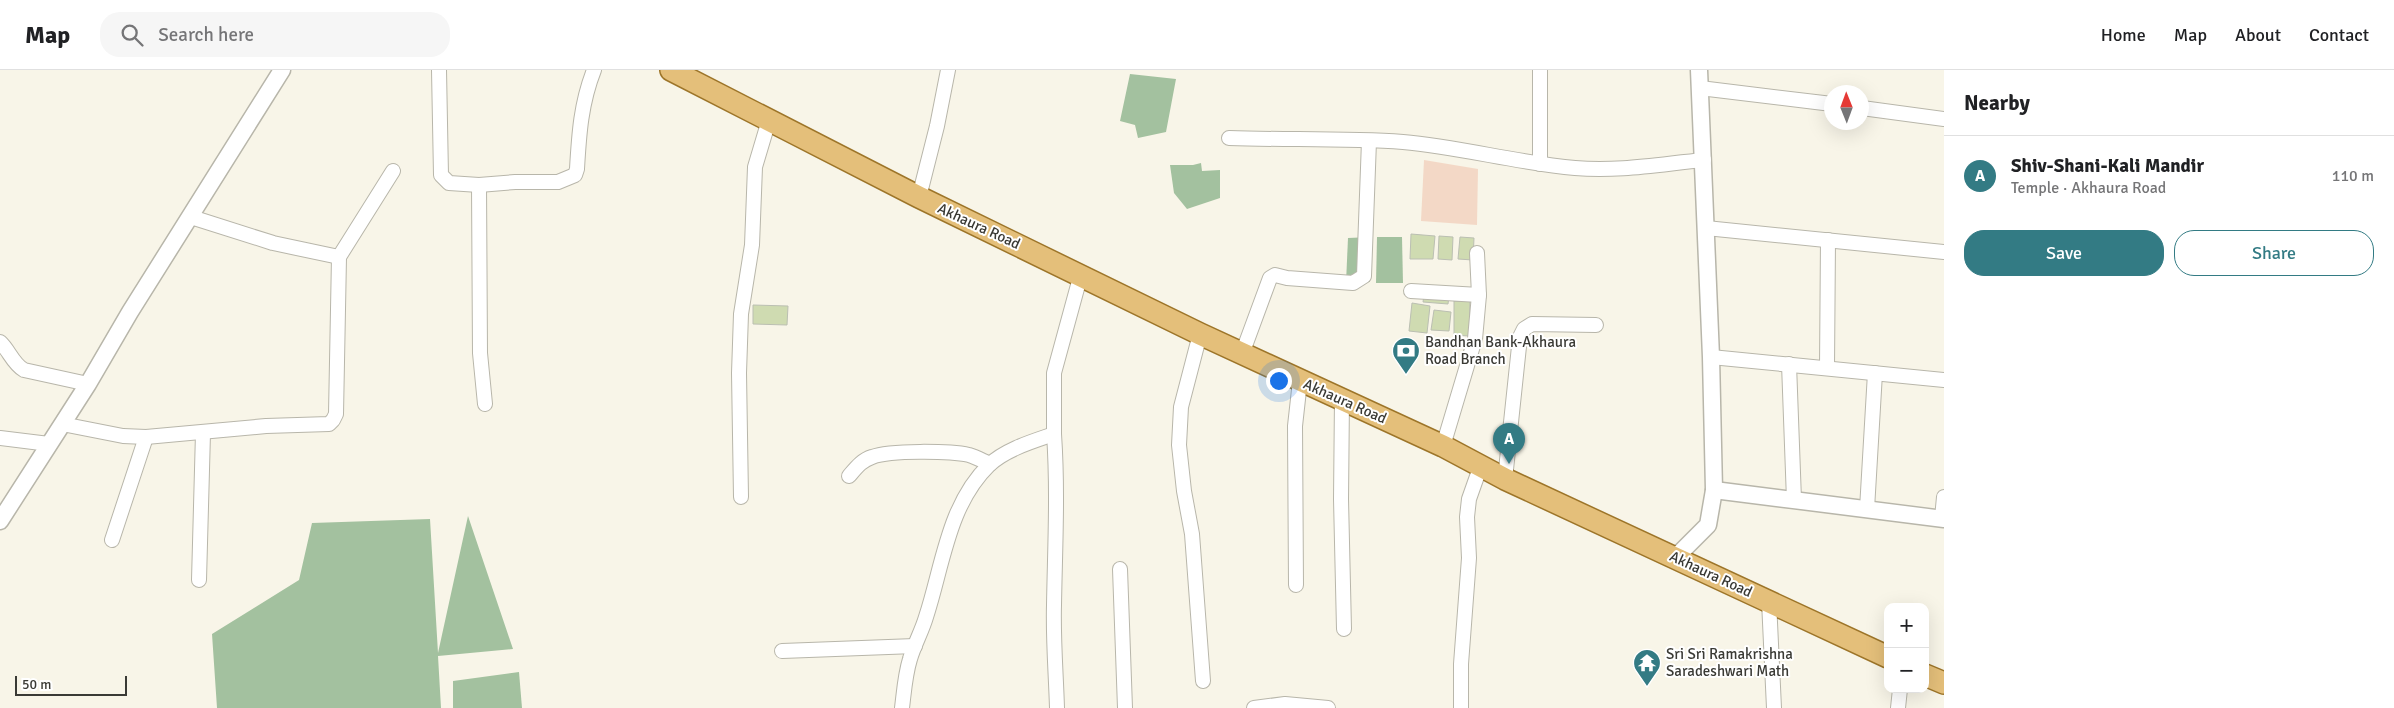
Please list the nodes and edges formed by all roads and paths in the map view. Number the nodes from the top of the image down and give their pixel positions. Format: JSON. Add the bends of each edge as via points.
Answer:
{"nodes":[{"id":1,"x":282,"y":70,"type":"edge"},
{"id":2,"x":439,"y":70,"type":"edge"},
{"id":3,"x":594,"y":70,"type":"edge"},
{"id":4,"x":948,"y":70,"type":"edge"},
{"id":5,"x":1540,"y":70,"type":"edge"},
{"id":6,"x":1699,"y":70,"type":"edge"},
{"id":7,"x":683,"y":73,"type":"edge"},
{"id":8,"x":1700,"y":88,"type":"junction"},
{"id":9,"x":1824,"y":103,"type":"edge"},
{"id":10,"x":1869,"y":109,"type":"edge"},
{"id":11,"x":1944,"y":119,"type":"edge"},
{"id":12,"x":769,"y":120,"type":"junction"},
{"id":13,"x":1228,"y":138,"type":"dead end"},
{"id":14,"x":1369,"y":142,"type":"junction"},
{"id":15,"x":1704,"y":160,"type":"junction"},
{"id":16,"x":1540,"y":164,"type":"junction"},
{"id":17,"x":393,"y":171,"type":"dead end"},
{"id":18,"x":480,"y":185,"type":"junction"},
{"id":19,"x":919,"y":198,"type":"junction"},
{"id":20,"x":191,"y":217,"type":"junction"},
{"id":21,"x":1706,"y":228,"type":"junction"},
{"id":22,"x":1828,"y":240,"type":"junction"},
{"id":23,"x":1944,"y":252,"type":"edge"},
{"id":24,"x":1478,"y":253,"type":"dead end"},
{"id":25,"x":339,"y":257,"type":"junction"},
{"id":26,"x":1080,"y":274,"type":"junction"},
{"id":27,"x":1411,"y":291,"type":"dead end"},
{"id":28,"x":1479,"y":295,"type":"junction"},
{"id":29,"x":1596,"y":325,"type":"dead end"},
{"id":30,"x":1200,"y":334,"type":"junction"},
{"id":31,"x":0,"y":342,"type":"edge"},
{"id":32,"x":1242,"y":354,"type":"junction"},
{"id":33,"x":1711,"y":357,"type":"junction"},
{"id":34,"x":1789,"y":364,"type":"junction"},
{"id":35,"x":1827,"y":368,"type":"junction"},
{"id":36,"x":1875,"y":373,"type":"junction"},
{"id":37,"x":1944,"y":380,"type":"edge"},
{"id":38,"x":1300,"y":381,"type":"junction"},
{"id":39,"x":88,"y":384,"type":"junction"},
{"id":40,"x":1342,"y":398,"type":"junction"},
{"id":41,"x":485,"y":404,"type":"dead end"},
{"id":42,"x":62,"y":424,"type":"junction"},
{"id":43,"x":203,"y":433,"type":"junction"},
{"id":44,"x":1054,"y":434,"type":"junction"},
{"id":45,"x":146,"y":437,"type":"junction"},
{"id":46,"x":0,"y":438,"type":"edge"},
{"id":47,"x":50,"y":444,"type":"junction"},
{"id":48,"x":1442,"y":446,"type":"junction"},
{"id":49,"x":990,"y":464,"type":"junction"},
{"id":50,"x":1481,"y":465,"type":"junction"},
{"id":51,"x":849,"y":476,"type":"dead end"},
{"id":52,"x":1505,"y":479,"type":"junction"},
{"id":53,"x":1714,"y":490,"type":"junction"},
{"id":54,"x":741,"y":497,"type":"dead end"},
{"id":55,"x":1944,"y":497,"type":"edge"},
{"id":56,"x":1794,"y":500,"type":"junction"},
{"id":57,"x":5,"y":506,"type":"edge"},
{"id":58,"x":1867,"y":509,"type":"junction"},
{"id":59,"x":1943,"y":519,"type":"edge"},
{"id":60,"x":0,"y":521,"type":"edge"},
{"id":61,"x":112,"y":540,"type":"dead end"},
{"id":62,"x":1676,"y":557,"type":"junction"},
{"id":63,"x":1120,"y":569,"type":"dead end"},
{"id":64,"x":200,"y":580,"type":"dead end"},
{"id":65,"x":1296,"y":585,"type":"dead end"},
{"id":66,"x":1769,"y":601,"type":"junction"},
{"id":67,"x":1344,"y":629,"type":"dead end"},
{"id":68,"x":915,"y":646,"type":"junction"},
{"id":69,"x":782,"y":651,"type":"dead end"},
{"id":70,"x":1884,"y":655,"type":"edge"},
{"id":71,"x":1929,"y":677,"type":"edge"},
{"id":72,"x":1203,"y":681,"type":"dead end"},
{"id":73,"x":1944,"y":684,"type":"edge"},
{"id":74,"x":1900,"y":693,"type":"edge"},
{"id":75,"x":902,"y":708,"type":"edge"},
{"id":76,"x":1057,"y":708,"type":"edge"},
{"id":77,"x":1125,"y":708,"type":"edge"},
{"id":78,"x":1254,"y":708,"type":"edge"},
{"id":79,"x":1328,"y":708,"type":"edge"},
{"id":80,"x":1461,"y":708,"type":"edge"},
{"id":81,"x":1774,"y":708,"type":"edge"},
{"id":82,"x":1898,"y":708,"type":"edge"}],
"edges":[{"from":1,"to":20,"type":"street"},
{"from":2,"to":18,"type":"street","via":[[441,175],[449,183]]},
{"from":3,"to":18,"type":"street","via":[[584,95],[575,175],[558,182]]},
{"from":4,"to":19,"type":"street"},
{"from":5,"to":16,"type":"street"},
{"from":6,"to":8,"type":"street"},
{"from":7,"to":12,"type":"main road","name":"Akhaura Road"},
{"from":8,"to":9,"type":"street"},
{"from":8,"to":15,"type":"street"},
{"from":10,"to":11,"type":"street"},
{"from":12,"to":19,"type":"main road","name":"Akhaura Road"},
{"from":12,"to":54,"type":"street","via":[[755,167],[752,244],[741,314]]},
{"from":13,"to":14,"type":"street"},
{"from":14,"to":16,"type":"street","via":[[1447,147]]},
{"from":14,"to":32,"type":"street","via":[[1364,276],[1353,283],[1275,275],[1270,278]]},
{"from":15,"to":16,"type":"street","via":[[1622,168]]},
{"from":15,"to":21,"type":"street"},
{"from":17,"to":25,"type":"street"},
{"from":18,"to":41,"type":"street","via":[[480,354]]},
{"from":19,"to":26,"type":"main road","name":"Akhaura Road"},
{"from":20,"to":25,"type":"street","via":[[273,243]]},
{"from":20,"to":39,"type":"street"},
{"from":21,"to":22,"type":"street"},
{"from":21,"to":33,"type":"street"},
{"from":22,"to":23,"type":"street"},
{"from":22,"to":35,"type":"street"},
{"from":24,"to":28,"type":"street"},
{"from":25,"to":43,"type":"street","via":[[333,420],[322,426],[266,426]]},
{"from":26,"to":30,"type":"main road","name":"Akhaura Road"},
{"from":26,"to":44,"type":"street","via":[[1054,374]]},
{"from":27,"to":28,"type":"street"},
{"from":28,"to":48,"type":"street","via":[[1471,356]]},
{"from":29,"to":52,"type":"street","via":[[1532,324],[1524,328],[1520,337]]},
{"from":30,"to":32,"type":"main road","name":"Akhaura Road"},
{"from":30,"to":72,"type":"street","via":[[1181,407],[1179,445],[1192,534]]},
{"from":31,"to":39,"type":"street","via":[[19,368]]},
{"from":32,"to":38,"type":"main road","name":"Akhaura Road"},
{"from":33,"to":34,"type":"street"},
{"from":33,"to":53,"type":"street"},
{"from":34,"to":35,"type":"street"},
{"from":34,"to":56,"type":"street"},
{"from":35,"to":36,"type":"street"},
{"from":36,"to":37,"type":"street"},
{"from":36,"to":58,"type":"street"},
{"from":38,"to":40,"type":"main road","name":"Akhaura Road"},
{"from":38,"to":65,"type":"street","via":[[1295,426]]},
{"from":39,"to":42,"type":"street"},
{"from":40,"to":48,"type":"main road","name":"Akhaura Road"},
{"from":40,"to":67,"type":"street"},
{"from":42,"to":45,"type":"street","via":[[123,436]]},
{"from":42,"to":47,"type":"street"},
{"from":43,"to":45,"type":"street"},
{"from":43,"to":64,"type":"street"},
{"from":44,"to":49,"type":"street"},
{"from":44,"to":76,"type":"street","via":[[1057,478],[1054,606]]},
{"from":45,"to":61,"type":"street"},
{"from":46,"to":47,"type":"street"},
{"from":47,"to":57,"type":"street"},
{"from":48,"to":50,"type":"main road","name":"Akhaura Road"},
{"from":49,"to":51,"type":"street","via":[[956,454],[892,453],[871,457],[860,463]]},
{"from":49,"to":68,"type":"street","via":[[971,486],[956,514]]},
{"from":50,"to":52,"type":"main road","name":"Akhaura Road"},
{"from":50,"to":80,"type":"street","via":[[1467,517],[1469,558]]},
{"from":52,"to":62,"type":"main road","name":"Akhaura Road"},
{"from":53,"to":56,"type":"street"},
{"from":53,"to":62,"type":"street","via":[[1708,525]]},
{"from":55,"to":59,"type":"street"},
{"from":56,"to":58,"type":"street"},
{"from":57,"to":60,"type":"street"},
{"from":58,"to":59,"type":"street"},
{"from":62,"to":66,"type":"main road","name":"Akhaura Road"},
{"from":63,"to":77,"type":"street"},
{"from":66,"to":70,"type":"main road","name":"Akhaura Road"},
{"from":66,"to":81,"type":"street"},
{"from":68,"to":69,"type":"street"},
{"from":68,"to":75,"type":"street","via":[[908,667]]},
{"from":71,"to":73,"type":"main road"},
{"from":74,"to":82,"type":"street"},
{"from":78,"to":79,"type":"street","via":[[1285,704]]}]}
